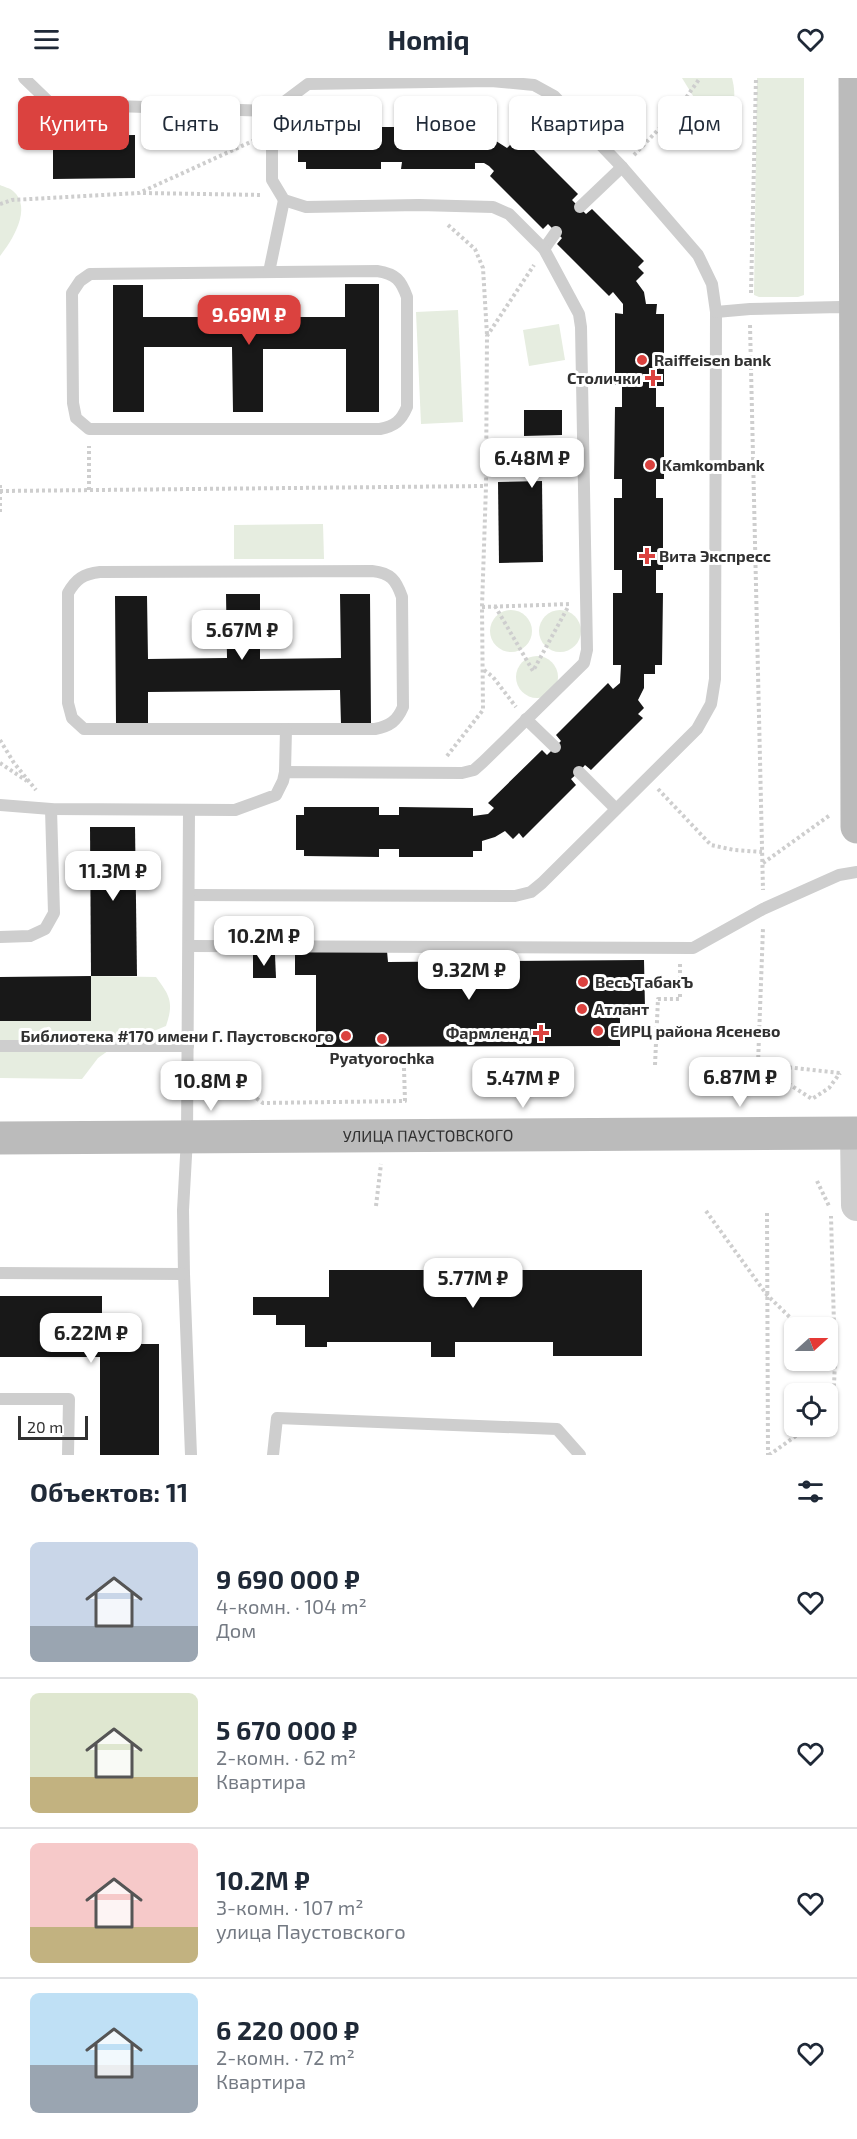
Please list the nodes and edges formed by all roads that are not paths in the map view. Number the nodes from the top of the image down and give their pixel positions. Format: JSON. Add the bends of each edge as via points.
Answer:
{"nodes":[{"id":1,"x":24,"y":78,"type":"edge"},
{"id":2,"x":855,"y":78,"type":"edge"},
{"id":3,"x":308,"y":81,"type":"edge"},
{"id":4,"x":290,"y":96,"type":"edge"},
{"id":5,"x":252,"y":110,"type":"edge"},
{"id":6,"x":271,"y":150,"type":"edge"},
{"id":7,"x":622,"y":167,"type":"junction"},
{"id":8,"x":285,"y":200,"type":"junction"},
{"id":9,"x":580,"y":207,"type":"dead end"},
{"id":10,"x":556,"y":232,"type":"dead end"},
{"id":11,"x":544,"y":249,"type":"junction"},
{"id":12,"x":269,"y":272,"type":"junction"},
{"id":13,"x":856,"y":311,"type":"edge"},
{"id":14,"x":716,"y":312,"type":"junction"},
{"id":15,"x":526,"y":719,"type":"junction"},
{"id":16,"x":286,"y":729,"type":"junction"},
{"id":17,"x":555,"y":747,"type":"dead end"},
{"id":18,"x":285,"y":772,"type":"junction"},
{"id":19,"x":579,"y":772,"type":"dead end"},
{"id":20,"x":0,"y":805,"type":"edge"},
{"id":21,"x":51,"y":809,"type":"junction"},
{"id":22,"x":616,"y":809,"type":"junction"},
{"id":23,"x":189,"y":811,"type":"junction"},
{"id":24,"x":857,"y":827,"type":"edge"},
{"id":25,"x":857,"y":872,"type":"edge"},
{"id":26,"x":189,"y":895,"type":"junction"},
{"id":27,"x":0,"y":936,"type":"edge"},
{"id":28,"x":189,"y":946,"type":"junction"},
{"id":29,"x":0,"y":1046,"type":"edge"},
{"id":30,"x":188,"y":1046,"type":"junction"},
{"id":31,"x":857,"y":1114,"type":"edge"},
{"id":32,"x":857,"y":1133,"type":"edge"},
{"id":33,"x":0,"y":1138,"type":"edge"},
{"id":34,"x":187,"y":1138,"type":"junction"},
{"id":35,"x":857,"y":1205,"type":"edge"},
{"id":36,"x":0,"y":1273,"type":"edge"},
{"id":37,"x":184,"y":1274,"type":"junction"},
{"id":38,"x":0,"y":1398,"type":"edge"},
{"id":39,"x":68,"y":1455,"type":"edge"},
{"id":40,"x":191,"y":1455,"type":"edge"},
{"id":41,"x":273,"y":1455,"type":"edge"},
{"id":42,"x":580,"y":1455,"type":"edge"}],
"edges":[{"from":1,"to":5,"type":"lane","via":[[51,104]]},
{"from":2,"to":13,"type":"main road"},
{"from":3,"to":4,"type":"lane"},
{"from":3,"to":7,"type":"lane","via":[[491,81],[534,85],[554,96]]},
{"from":6,"to":8,"type":"lane","via":[[272,180]]},
{"from":7,"to":9,"type":"lane"},
{"from":7,"to":14,"type":"lane","via":[[698,255],[712,284]]},
{"from":8,"to":11,"type":"lane","via":[[306,207],[493,207],[509,214]]},
{"from":8,"to":12,"type":"lane"},
{"from":10,"to":11,"type":"lane"},
{"from":11,"to":15,"type":"lane","via":[[579,314],[581,327],[587,650],[584,663]]},
{"from":12,"to":12,"type":"lane","via":[[105,272],[90,274],[80,281],[72,293],[76,418],[88,429],[393,426],[407,407],[407,308],[401,282],[377,271]]},
{"from":13,"to":14,"type":"lane","via":[[841,308]]},
{"from":13,"to":24,"type":"main road"},
{"from":14,"to":22,"type":"lane","via":[[715,679],[711,704],[697,729]]},
{"from":15,"to":17,"type":"lane"},
{"from":15,"to":18,"type":"lane","via":[[474,770],[462,773]]},
{"from":16,"to":16,"type":"lane","via":[[84,729],[72,718],[68,703],[68,593],[75,581],[86,573],[100,572],[383,572],[397,582],[402,597],[403,707],[398,718],[375,729]]},
{"from":16,"to":18,"type":"lane"},
{"from":18,"to":23,"type":"lane","via":[[276,795],[235,810]]},
{"from":19,"to":22,"type":"lane"},
{"from":20,"to":21,"type":"lane"},
{"from":21,"to":23,"type":"lane"},
{"from":21,"to":27,"type":"lane","via":[[54,914],[45,929],[30,936]]},
{"from":22,"to":26,"type":"lane","via":[[542,883],[531,892],[515,896]]},
{"from":23,"to":26,"type":"lane"},
{"from":25,"to":28,"type":"lane","via":[[839,875],[763,909],[693,948]]},
{"from":26,"to":28,"type":"lane"},
{"from":28,"to":30,"type":"lane"},
{"from":29,"to":30,"type":"lane"},
{"from":30,"to":34,"type":"lane"},
{"from":31,"to":32,"type":"main road"},
{"from":32,"to":34,"type":"main road","name":"УЛИЦА ПАУСТОВСКОГО"},
{"from":32,"to":35,"type":"street"},
{"from":33,"to":34,"type":"main road","name":"УЛИЦА ПАУСТОВСКОГО"},
{"from":34,"to":37,"type":"lane"},
{"from":36,"to":37,"type":"lane"},
{"from":37,"to":40,"type":"lane"},
{"from":38,"to":39,"type":"lane","via":[[69,1399]]},
{"from":41,"to":42,"type":"lane","via":[[277,1418],[557,1429]]}]}
